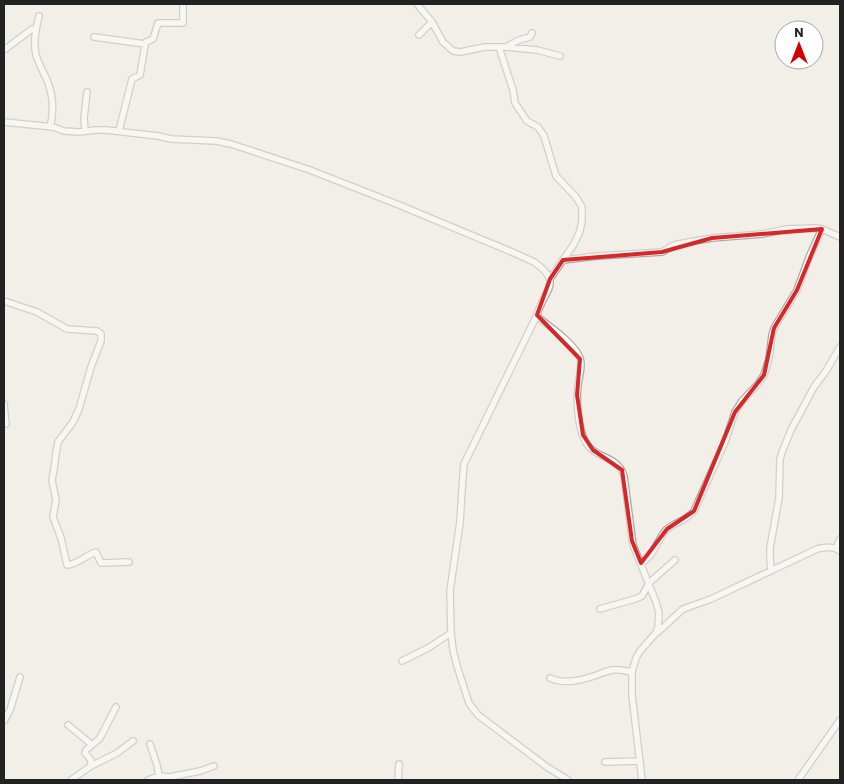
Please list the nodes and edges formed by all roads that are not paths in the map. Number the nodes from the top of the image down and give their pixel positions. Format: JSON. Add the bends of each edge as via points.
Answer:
{"nodes":[{"id":1,"x":183,"y":4,"type":"edge"},
{"id":2,"x":417,"y":4,"type":"edge"},
{"id":3,"x":39,"y":16,"type":"dead end"},
{"id":4,"x":432,"y":22,"type":"junction"},
{"id":5,"x":36,"y":30,"type":"junction"},
{"id":6,"x":532,"y":33,"type":"dead end"},
{"id":7,"x":419,"y":35,"type":"dead end"},
{"id":8,"x":94,"y":37,"type":"dead end"},
{"id":9,"x":146,"y":44,"type":"junction"},
{"id":10,"x":499,"y":47,"type":"junction"},
{"id":11,"x":506,"y":47,"type":"junction"},
{"id":12,"x":4,"y":50,"type":"edge"},
{"id":13,"x":560,"y":56,"type":"dead end"},
{"id":14,"x":87,"y":92,"type":"dead end"},
{"id":15,"x":4,"y":122,"type":"edge"},
{"id":16,"x":50,"y":127,"type":"junction"},
{"id":17,"x":85,"y":131,"type":"junction"},
{"id":18,"x":119,"y":131,"type":"junction"},
{"id":19,"x":822,"y":229,"type":"junction"},
{"id":20,"x":840,"y":237,"type":"edge"},
{"id":21,"x":563,"y":260,"type":"junction"},
{"id":22,"x":550,"y":279,"type":"junction"},
{"id":23,"x":4,"y":301,"type":"edge"},
{"id":24,"x":537,"y":315,"type":"junction"},
{"id":25,"x":840,"y":347,"type":"edge"},
{"id":26,"x":4,"y":404,"type":"edge"},
{"id":27,"x":6,"y":424,"type":"dead end"},
{"id":28,"x":840,"y":539,"type":"edge"},
{"id":29,"x":838,"y":550,"type":"edge"},
{"id":30,"x":675,"y":560,"type":"dead end"},
{"id":31,"x":129,"y":562,"type":"dead end"},
{"id":32,"x":641,"y":563,"type":"junction"},
{"id":33,"x":771,"y":571,"type":"junction"},
{"id":34,"x":649,"y":583,"type":"junction"},
{"id":35,"x":600,"y":609,"type":"dead end"},
{"id":36,"x":451,"y":633,"type":"junction"},
{"id":37,"x":656,"y":633,"type":"junction"},
{"id":38,"x":402,"y":661,"type":"dead end"},
{"id":39,"x":632,"y":672,"type":"junction"},
{"id":40,"x":20,"y":676,"type":"dead end"},
{"id":41,"x":550,"y":678,"type":"dead end"},
{"id":42,"x":116,"y":707,"type":"dead end"},
{"id":43,"x":840,"y":720,"type":"edge"},
{"id":44,"x":4,"y":721,"type":"edge"},
{"id":45,"x":68,"y":725,"type":"dead end"},
{"id":46,"x":133,"y":741,"type":"dead end"},
{"id":47,"x":91,"y":744,"type":"junction"},
{"id":48,"x":150,"y":744,"type":"dead end"},
{"id":49,"x":640,"y":761,"type":"junction"},
{"id":50,"x":604,"y":762,"type":"dead end"},
{"id":51,"x":399,"y":764,"type":"dead end"},
{"id":52,"x":91,"y":766,"type":"junction"},
{"id":53,"x":214,"y":766,"type":"dead end"},
{"id":54,"x":159,"y":776,"type":"junction"},
{"id":55,"x":71,"y":780,"type":"edge"},
{"id":56,"x":148,"y":780,"type":"edge"},
{"id":57,"x":398,"y":780,"type":"edge"},
{"id":58,"x":568,"y":780,"type":"edge"},
{"id":59,"x":642,"y":780,"type":"edge"},
{"id":60,"x":798,"y":780,"type":"edge"}],
"edges":[{"from":1,"to":9,"type":"street","via":[[183,23],[158,23],[153,40]]},
{"from":2,"to":4,"type":"street"},
{"from":3,"to":5,"type":"street"},
{"from":4,"to":7,"type":"street"},
{"from":4,"to":10,"type":"street","via":[[444,42],[454,51]]},
{"from":5,"to":12,"type":"street","via":[[32,29]]},
{"from":5,"to":16,"type":"street","via":[[36,52],[51,92],[53,112]]},
{"from":6,"to":11,"type":"street","via":[[530,37]]},
{"from":8,"to":9,"type":"street"},
{"from":9,"to":18,"type":"street","via":[[140,75],[132,79]]},
{"from":10,"to":11,"type":"street"},
{"from":10,"to":21,"type":"street","via":[[516,103],[527,121],[544,136],[556,176],[582,207],[580,231]]},
{"from":11,"to":13,"type":"street"},
{"from":14,"to":17,"type":"street"},
{"from":15,"to":16,"type":"street"},
{"from":16,"to":17,"type":"street"},
{"from":17,"to":18,"type":"street"},
{"from":18,"to":22,"type":"street","via":[[171,140],[224,142],[284,161],[399,204],[512,252],[534,262]]},
{"from":19,"to":20,"type":"street"},
{"from":19,"to":21,"type":"street","via":[[787,229],[679,244],[662,252]]},
{"from":19,"to":32,"type":"street","via":[[797,290],[774,328],[764,375],[735,412],[694,511],[667,529]]},
{"from":21,"to":22,"type":"street"},
{"from":22,"to":24,"type":"street","via":[[550,287]]},
{"from":23,"to":31,"type":"street","via":[[37,312],[67,329],[101,334],[79,409],[57,445],[52,480],[56,500],[53,517],[67,565],[96,552],[101,563]]},
{"from":24,"to":32,"type":"street","via":[[570,345],[580,359],[577,395],[581,428],[588,446],[622,470],[632,541]]},
{"from":24,"to":36,"type":"street","via":[[464,464],[450,591]]},
{"from":25,"to":33,"type":"street","via":[[814,387],[782,452],[780,498],[770,548]]},
{"from":26,"to":27,"type":"street"},
{"from":28,"to":29,"type":"street"},
{"from":29,"to":33,"type":"street","via":[[828,547],[817,549]]},
{"from":30,"to":34,"type":"street"},
{"from":32,"to":34,"type":"street"},
{"from":33,"to":37,"type":"street","via":[[683,609]]},
{"from":34,"to":35,"type":"street","via":[[639,597]]},
{"from":34,"to":37,"type":"street","via":[[659,613]]},
{"from":36,"to":38,"type":"street"},
{"from":36,"to":58,"type":"street","via":[[456,666],[474,710]]},
{"from":37,"to":39,"type":"street","via":[[640,651]]},
{"from":39,"to":41,"type":"street","via":[[613,670],[570,681]]},
{"from":39,"to":49,"type":"street"},
{"from":40,"to":44,"type":"street"},
{"from":42,"to":47,"type":"street","via":[[100,738]]},
{"from":43,"to":60,"type":"street"},
{"from":45,"to":47,"type":"street"},
{"from":46,"to":52,"type":"street"},
{"from":47,"to":52,"type":"street","via":[[85,752]]},
{"from":48,"to":54,"type":"street"},
{"from":49,"to":50,"type":"street"},
{"from":49,"to":59,"type":"street"},
{"from":51,"to":57,"type":"street"},
{"from":52,"to":55,"type":"street"},
{"from":53,"to":54,"type":"street","via":[[170,777]]},
{"from":54,"to":56,"type":"street"}]}
